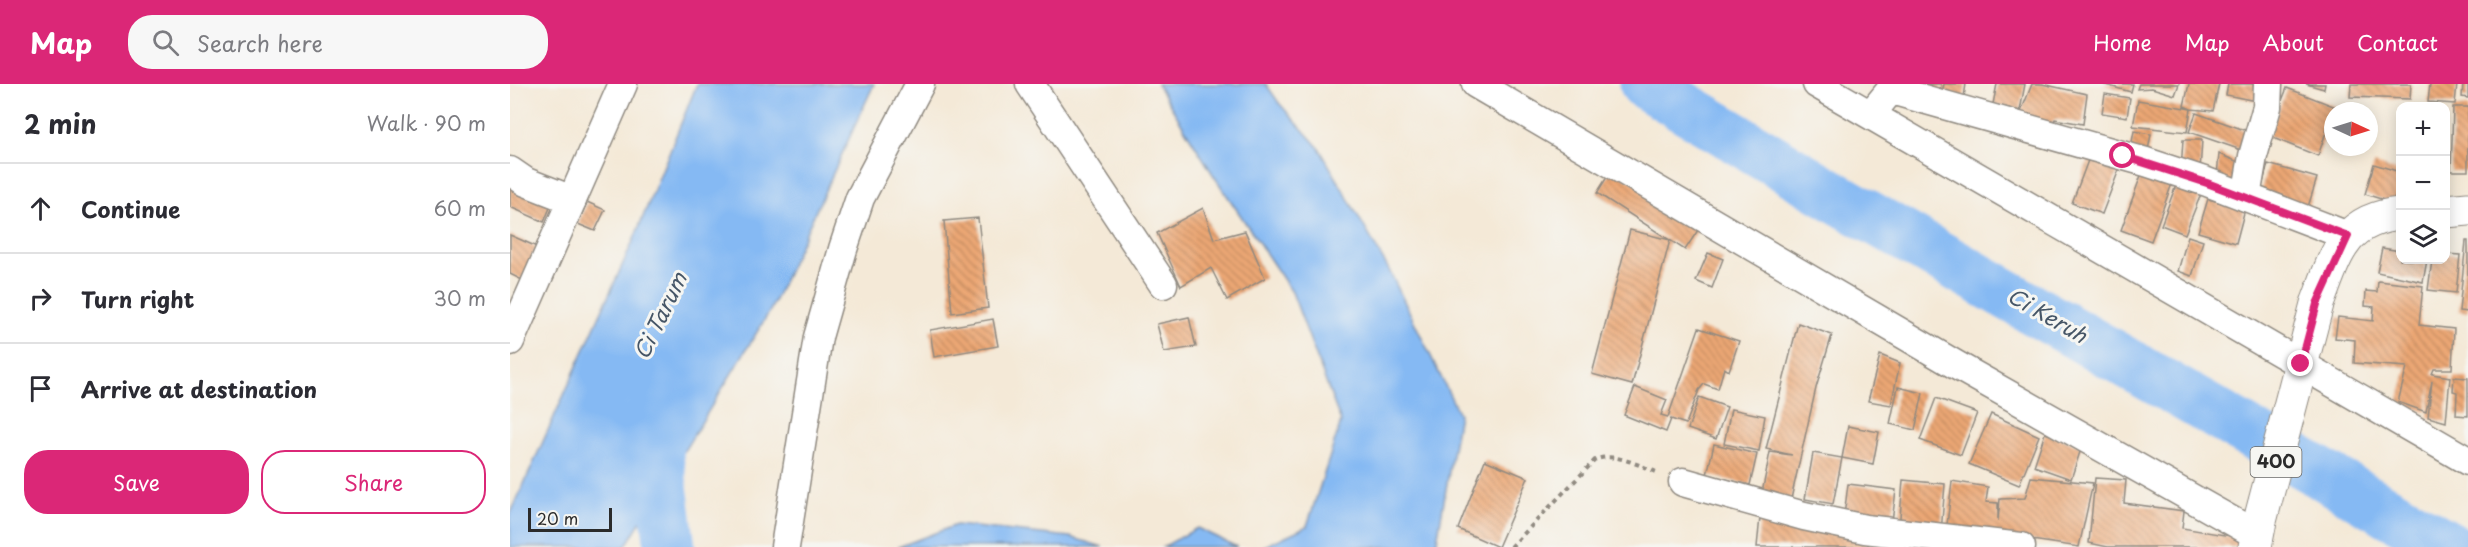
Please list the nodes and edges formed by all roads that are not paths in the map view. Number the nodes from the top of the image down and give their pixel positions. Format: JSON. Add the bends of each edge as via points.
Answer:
{"nodes":[{"id":1,"x":623,"y":84,"type":"edge"},
{"id":2,"x":920,"y":84,"type":"edge"},
{"id":3,"x":1030,"y":84,"type":"edge"},
{"id":4,"x":1476,"y":84,"type":"edge"},
{"id":5,"x":1817,"y":84,"type":"edge"},
{"id":6,"x":2268,"y":84,"type":"edge"},
{"id":7,"x":1871,"y":114,"type":"junction"},
{"id":8,"x":510,"y":171,"type":"edge"},
{"id":9,"x":2246,"y":197,"type":"junction"},
{"id":10,"x":572,"y":201,"type":"junction"},
{"id":11,"x":2468,"y":209,"type":"edge"},
{"id":12,"x":2450,"y":211,"type":"edge"},
{"id":13,"x":2396,"y":215,"type":"edge"},
{"id":14,"x":2348,"y":236,"type":"junction"},
{"id":15,"x":1163,"y":284,"type":"dead end"},
{"id":16,"x":510,"y":341,"type":"edge"},
{"id":17,"x":2301,"y":364,"type":"junction"},
{"id":18,"x":2468,"y":461,"type":"edge"},
{"id":19,"x":1683,"y":482,"type":"road end"},
{"id":20,"x":2257,"y":539,"type":"edge"},
{"id":21,"x":785,"y":547,"type":"edge"},
{"id":22,"x":2021,"y":547,"type":"edge"}],
"edges":[{"from":1,"to":10,"type":"street"},
{"from":2,"to":21,"type":"street","via":[[860,198],[843,249],[818,337]]},
{"from":3,"to":15,"type":"street"},
{"from":4,"to":20,"type":"street"},
{"from":5,"to":7,"type":"street"},
{"from":6,"to":9,"type":"street","via":[[2267,107]]},
{"from":7,"to":9,"type":"street","via":[[1889,92],[1895,91],[2146,162]]},
{"from":7,"to":17,"type":"street"},
{"from":8,"to":10,"type":"street"},
{"from":9,"to":14,"type":"street"},
{"from":10,"to":16,"type":"street"},
{"from":11,"to":12,"type":"main road"},
{"from":13,"to":14,"type":"main road","via":[[2358,227]]},
{"from":14,"to":17,"type":"main road","number":"400","via":[[2317,304]]},
{"from":17,"to":18,"type":"street"},
{"from":17,"to":20,"type":"main road","number":"400"},
{"from":19,"to":22,"type":"street","via":[[1865,529]]}]}
